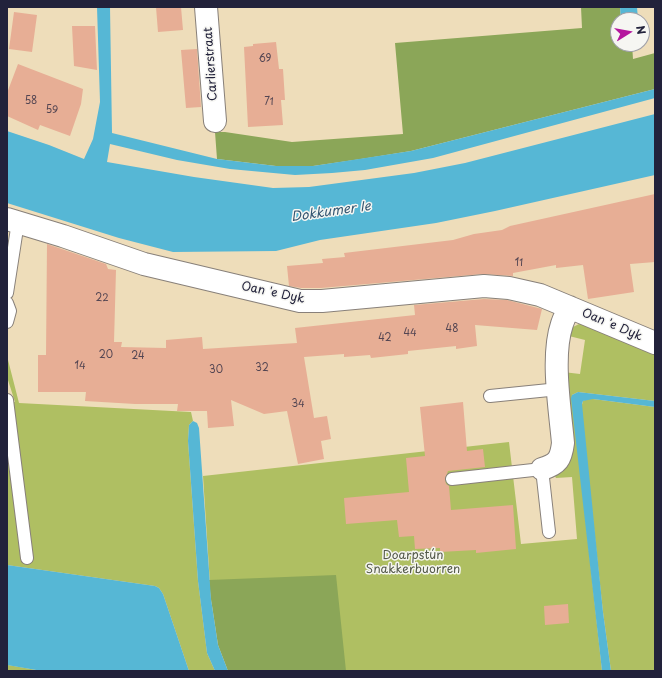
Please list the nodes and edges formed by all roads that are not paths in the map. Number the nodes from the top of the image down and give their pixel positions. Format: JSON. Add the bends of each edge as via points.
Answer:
{"nodes":[{"id":1,"x":206,"y":7,"type":"edge"},
{"id":2,"x":215,"y":121,"type":"dead end"},
{"id":3,"x":12,"y":220,"type":"edge"},
{"id":4,"x":7,"y":293,"type":"edge"},
{"id":5,"x":7,"y":303,"type":"edge"},
{"id":6,"x":569,"y":307,"type":"junction"},
{"id":7,"x":7,"y":322,"type":"edge"},
{"id":8,"x":655,"y":343,"type":"edge"},
{"id":9,"x":559,"y":389,"type":"junction"},
{"id":10,"x":490,"y":396,"type":"dead end"},
{"id":11,"x":7,"y":400,"type":"edge"},
{"id":12,"x":542,"y":469,"type":"junction"},
{"id":13,"x":452,"y":479,"type":"dead end"},
{"id":14,"x":549,"y":532,"type":"dead end"},
{"id":15,"x":27,"y":558,"type":"dead end"}],
"edges":[{"from":1,"to":2,"type":"street","name":"Carlierstraat"},
{"from":3,"to":4,"type":"lane"},
{"from":3,"to":6,"type":"street","name":"Oan 'e Dyk","via":[[144,264],[300,301],[484,286],[540,295]]},
{"from":5,"to":7,"type":"lane","via":[[10,311]]},
{"from":6,"to":8,"type":"street","name":"Oan 'e Dyk"},
{"from":6,"to":9,"type":"street","name":"Oan 'e Dyk","via":[[558,346]]},
{"from":9,"to":10,"type":"lane"},
{"from":9,"to":12,"type":"street","name":"Oan 'e Dyk","via":[[562,454],[557,462]]},
{"from":11,"to":15,"type":"lane"},
{"from":12,"to":13,"type":"lane"},
{"from":12,"to":14,"type":"lane"}]}
